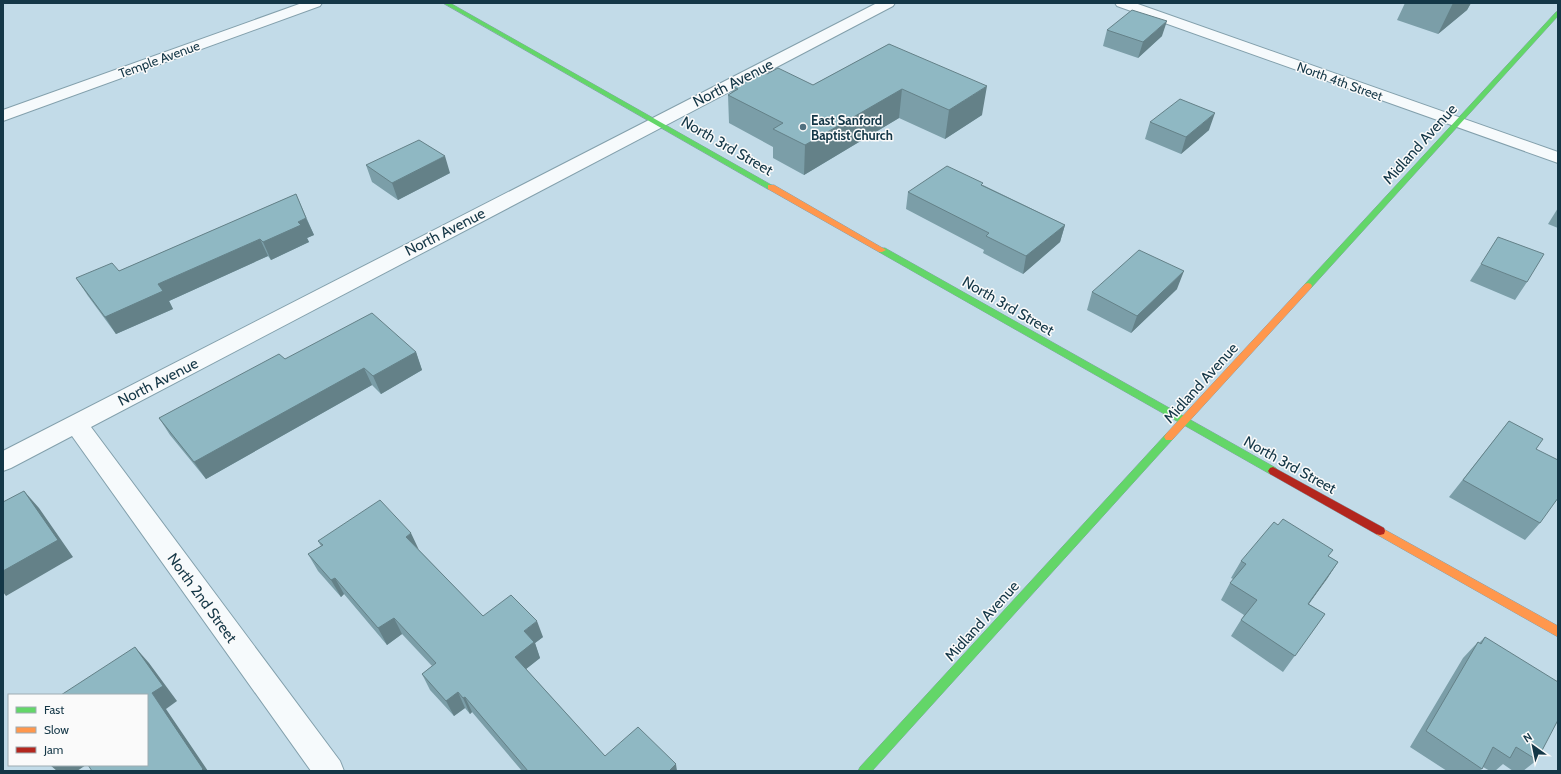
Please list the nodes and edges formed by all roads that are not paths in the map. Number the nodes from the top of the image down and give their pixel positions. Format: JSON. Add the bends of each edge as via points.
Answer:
{"nodes":[{"id":1,"x":315,"y":3,"type":"edge"},
{"id":2,"x":446,"y":3,"type":"edge"},
{"id":3,"x":888,"y":3,"type":"edge"},
{"id":4,"x":1122,"y":3,"type":"edge"},
{"id":5,"x":1558,"y":13,"type":"edge"},
{"id":6,"x":3,"y":116,"type":"edge"},
{"id":7,"x":657,"y":123,"type":"junction"},
{"id":8,"x":1458,"y":123,"type":"junction"},
{"id":9,"x":1558,"y":158,"type":"edge"},
{"id":10,"x":1184,"y":422,"type":"junction"},
{"id":11,"x":76,"y":424,"type":"junction"},
{"id":12,"x":3,"y":462,"type":"edge"},
{"id":13,"x":1558,"y":632,"type":"edge"},
{"id":14,"x":329,"y":771,"type":"edge"},
{"id":15,"x":864,"y":771,"type":"edge"}],
"edges":[{"from":1,"to":6,"type":"street","name":"Temple Avenue"},
{"from":2,"to":7,"type":"street","name":"North 3rd Street"},
{"from":3,"to":7,"type":"street","name":"North Avenue"},
{"from":4,"to":8,"type":"street","name":"North 4th Street"},
{"from":5,"to":8,"type":"street","name":"Midland Avenue"},
{"from":7,"to":10,"type":"street","name":"North 3rd Street"},
{"from":7,"to":11,"type":"street","name":"North Avenue"},
{"from":8,"to":9,"type":"street","name":"North 4th Street"},
{"from":8,"to":10,"type":"street","name":"Midland Avenue"},
{"from":10,"to":13,"type":"street","name":"North 3rd Street"},
{"from":10,"to":15,"type":"street","name":"Midland Avenue"},
{"from":11,"to":12,"type":"street","name":"North Avenue"},
{"from":11,"to":14,"type":"street","name":"North 2nd Street"}]}
